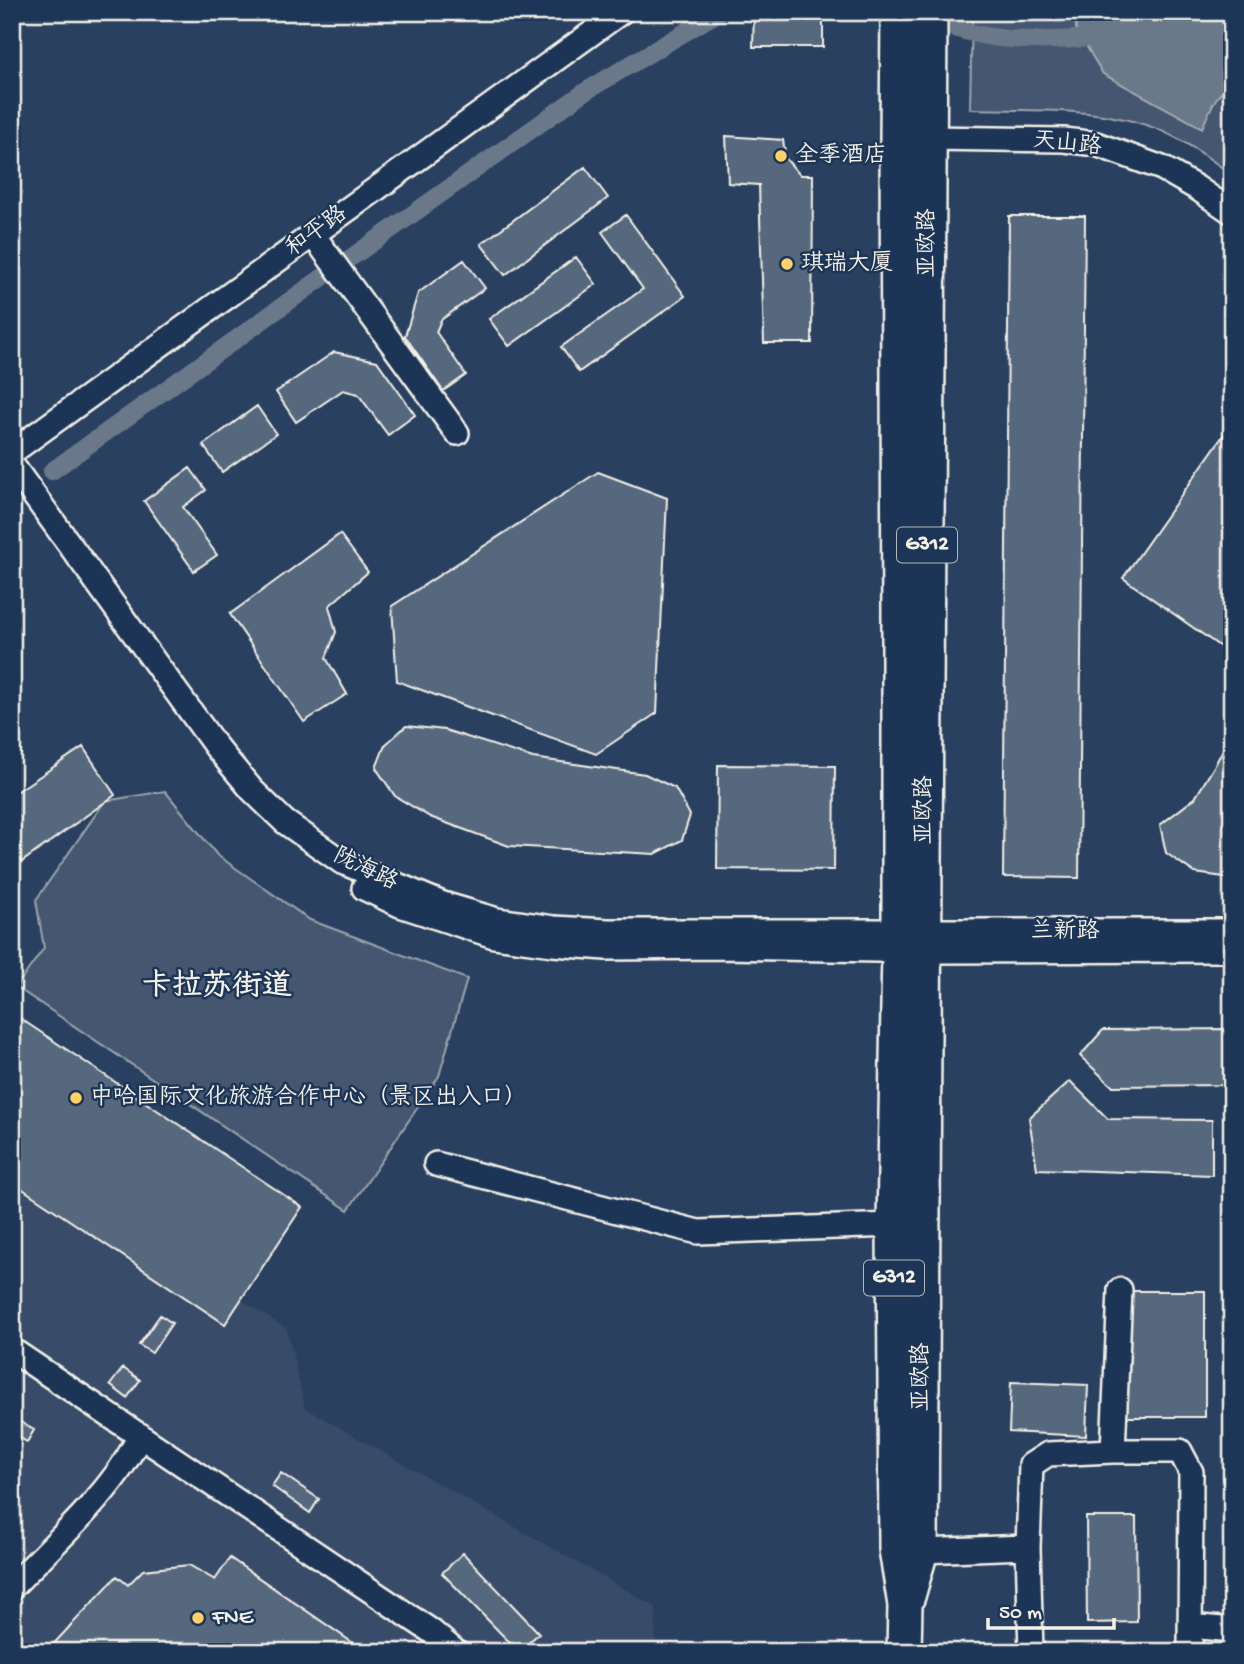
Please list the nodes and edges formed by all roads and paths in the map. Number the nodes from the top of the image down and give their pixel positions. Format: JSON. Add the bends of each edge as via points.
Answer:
{"nodes":[{"id":1,"x":621,"y":12,"type":"edge"},
{"id":2,"x":898,"y":12,"type":"edge"},
{"id":3,"x":930,"y":12,"type":"edge"},
{"id":4,"x":913,"y":140,"type":"junction"},
{"id":5,"x":1232,"y":212,"type":"edge"},
{"id":6,"x":313,"y":235,"type":"junction"},
{"id":7,"x":457,"y":433,"type":"dead end"},
{"id":8,"x":12,"y":452,"type":"edge"},
{"id":9,"x":12,"y":465,"type":"edge"},
{"id":10,"x":12,"y":485,"type":"edge"},
{"id":11,"x":1232,"y":931,"type":"edge"},
{"id":12,"x":912,"y":941,"type":"junction"},
{"id":13,"x":1232,"y":950,"type":"edge"},
{"id":14,"x":436,"y":1164,"type":"dead end"},
{"id":15,"x":894,"y":1225,"type":"junction"},
{"id":16,"x":1120,"y":1290,"type":"dead end"},
{"id":17,"x":12,"y":1350,"type":"edge"},
{"id":18,"x":140,"y":1435,"type":"junction"},
{"id":19,"x":1113,"y":1451,"type":"junction"},
{"id":20,"x":1028,"y":1548,"type":"junction"},
{"id":21,"x":921,"y":1551,"type":"junction"},
{"id":22,"x":12,"y":1587,"type":"edge"},
{"id":23,"x":905,"y":1605,"type":"junction"},
{"id":24,"x":1190,"y":1626,"type":"junction"},
{"id":25,"x":1232,"y":1630,"type":"edge"},
{"id":26,"x":456,"y":1652,"type":"edge"},
{"id":27,"x":904,"y":1652,"type":"edge"},
{"id":28,"x":1031,"y":1652,"type":"edge"},
{"id":29,"x":1190,"y":1652,"type":"edge"}],
"edges":[{"from":1,"to":6,"type":"street","name":"和平路"},
{"from":2,"to":4,"type":"highway","name":"亚欧路","number":"G312"},
{"from":3,"to":4,"type":"highway","name":"亚欧路","number":"G312"},
{"from":4,"to":5,"type":"street","name":"天山路","via":[[1096,144],[1161,167]]},
{"from":4,"to":12,"type":"highway","name":"亚欧路","number":"G312"},
{"from":6,"to":7,"type":"street"},
{"from":6,"to":8,"type":"street","name":"和平路"},
{"from":9,"to":12,"type":"street","name":"陇海路","via":[[216,748],[285,822],[342,862],[443,904],[497,920],[554,928]]},
{"from":10,"to":12,"type":"street","name":"陇海路","via":[[237,797],[278,836],[333,873],[442,920],[494,936],[553,944],[727,947]]},
{"from":11,"to":12,"type":"street","name":"兰新路"},
{"from":12,"to":13,"type":"street","name":"兰新路"},
{"from":12,"to":15,"type":"highway","name":"亚欧路","number":"G312"},
{"from":12,"to":21,"type":"highway","name":"亚欧路","number":"G312"},
{"from":14,"to":15,"type":"street","via":[[698,1232]]},
{"from":15,"to":23,"type":"highway","name":"亚欧路","number":"G312","via":[[896,1549]]},
{"from":16,"to":19,"type":"street"},
{"from":17,"to":18,"type":"street"},
{"from":18,"to":22,"type":"street","via":[[101,1494]]},
{"from":18,"to":26,"type":"street"},
{"from":19,"to":20,"type":"street","via":[[1048,1454],[1031,1465]]},
{"from":19,"to":24,"type":"street","via":[[1180,1451],[1191,1472]]},
{"from":20,"to":21,"type":"street"},
{"from":20,"to":28,"type":"street"},
{"from":21,"to":23,"type":"highway","name":"亚欧路","number":"G312"},
{"from":23,"to":27,"type":"highway","name":"亚欧路","number":"G312"},
{"from":24,"to":25,"type":"street"},
{"from":24,"to":29,"type":"street"}]}
